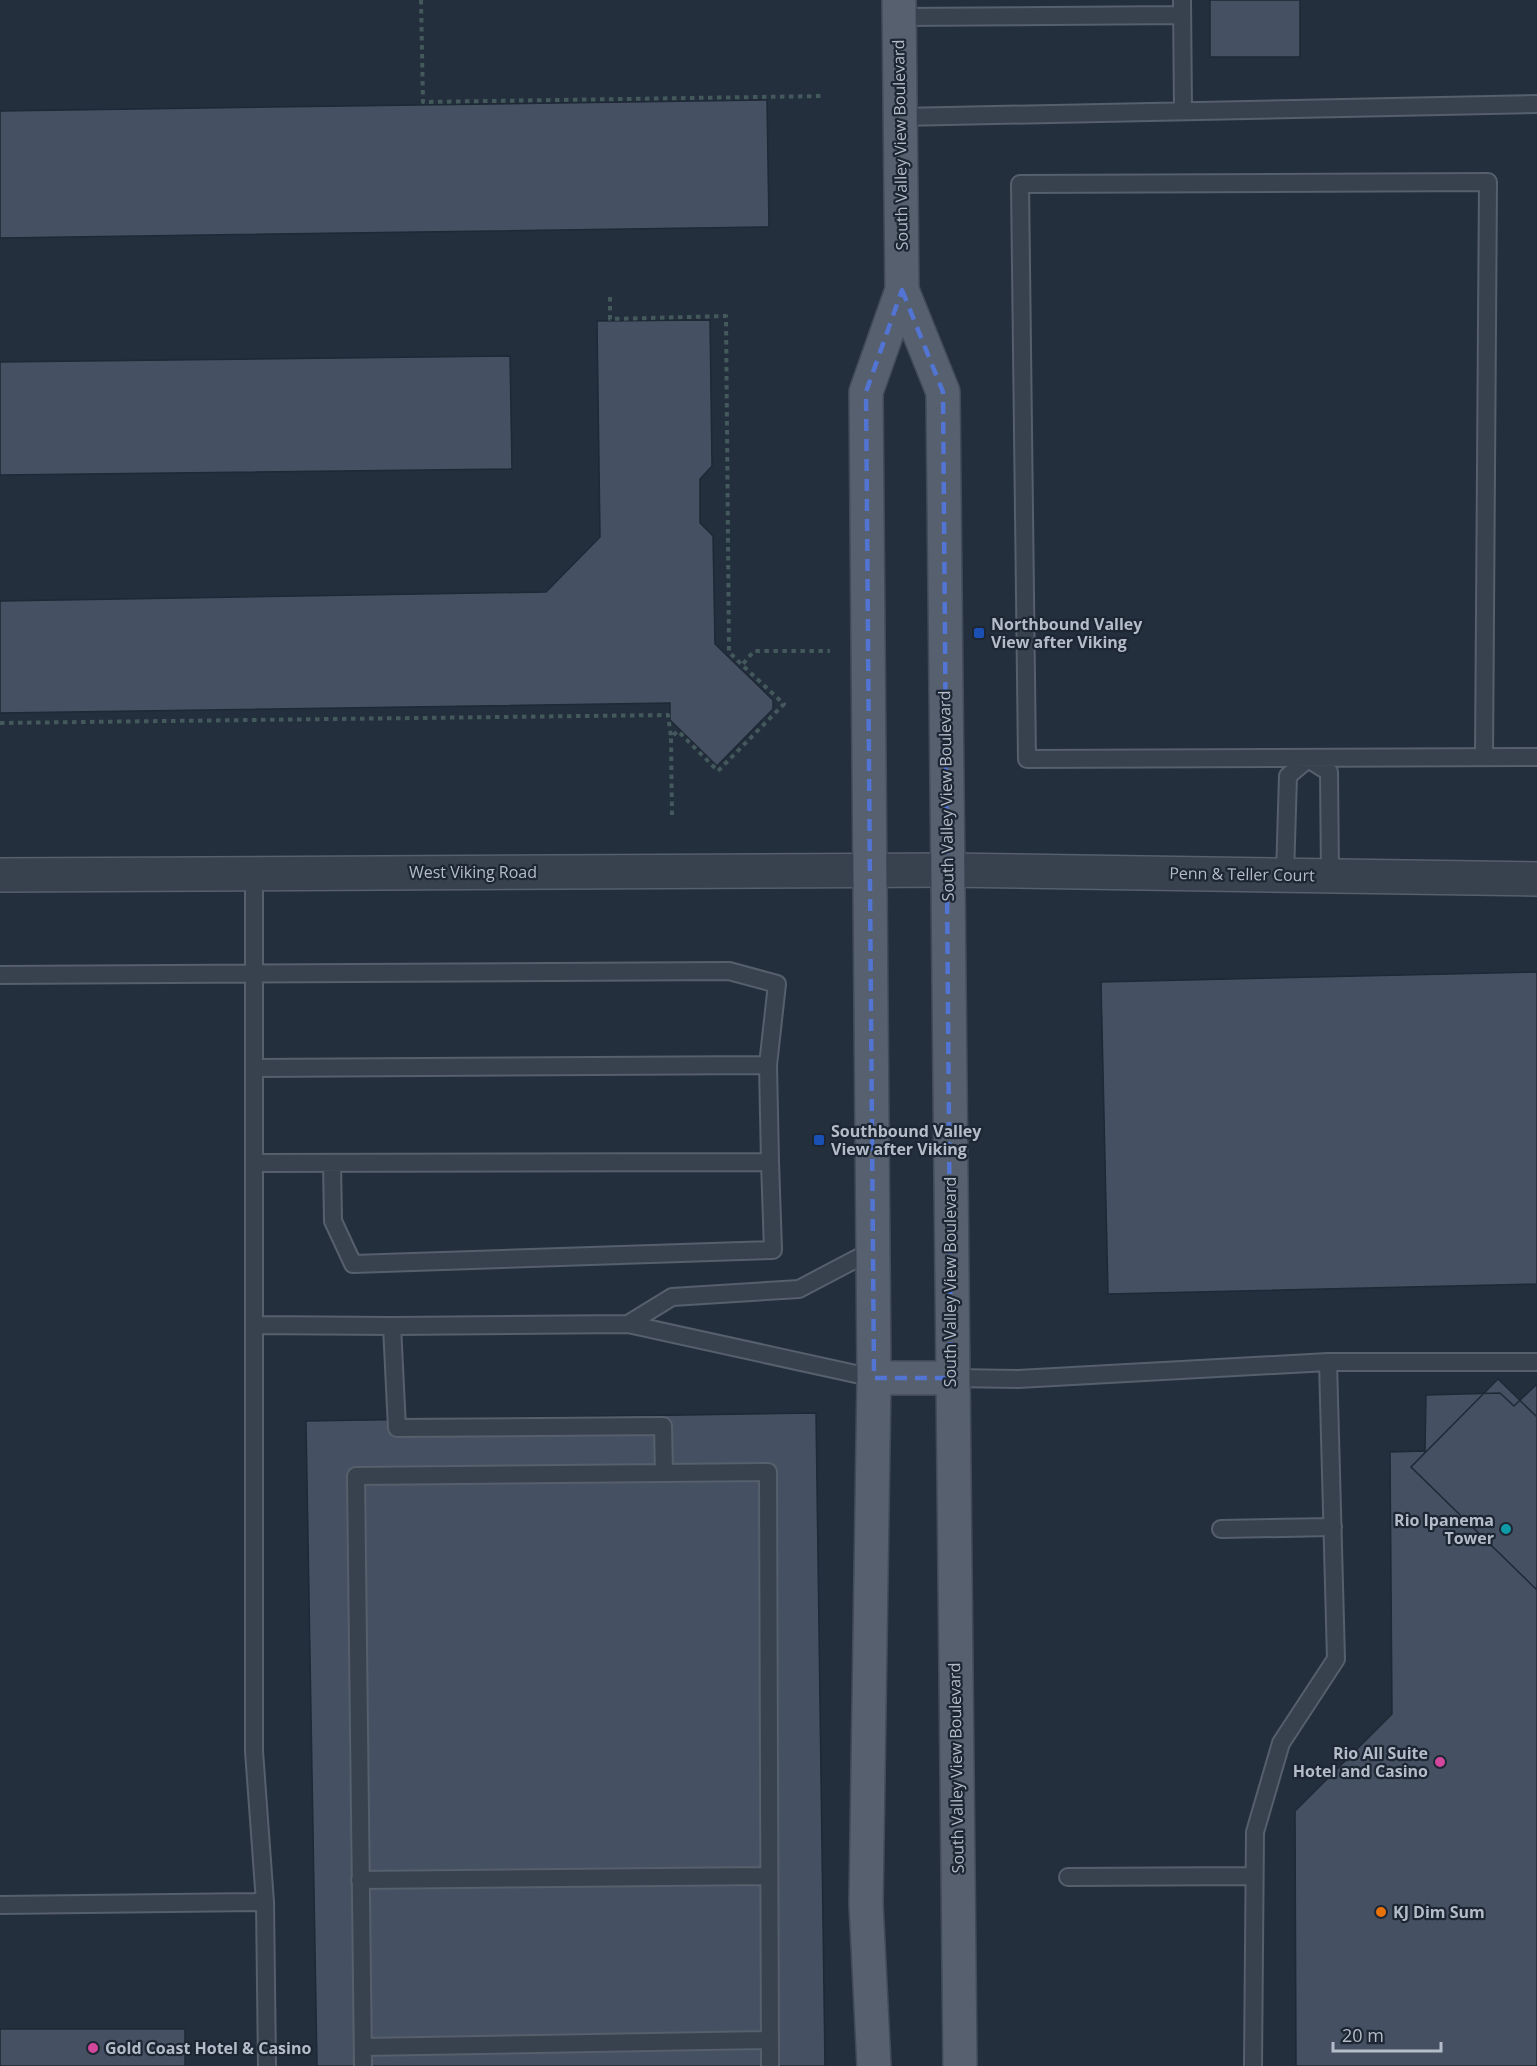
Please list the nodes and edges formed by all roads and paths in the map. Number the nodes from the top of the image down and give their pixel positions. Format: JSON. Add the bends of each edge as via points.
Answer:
{"nodes":[{"id":1,"x":421,"y":0,"type":"edge"},
{"id":2,"x":1182,"y":7,"type":"edge"},
{"id":3,"x":899,"y":8,"type":"edge"},
{"id":4,"x":824,"y":96,"type":"dead end"},
{"id":5,"x":1537,"y":105,"type":"edge"},
{"id":6,"x":1183,"y":111,"type":"junction"},
{"id":7,"x":900,"y":117,"type":"junction"},
{"id":8,"x":902,"y":290,"type":"junction"},
{"id":9,"x":610,"y":297,"type":"dead end"},
{"id":10,"x":830,"y":651,"type":"dead end"},
{"id":11,"x":742,"y":665,"type":"junction"},
{"id":12,"x":0,"y":723,"type":"edge"},
{"id":13,"x":671,"y":737,"type":"junction"},
{"id":14,"x":1537,"y":757,"type":"edge"},
{"id":15,"x":1484,"y":758,"type":"junction"},
{"id":16,"x":1308,"y":759,"type":"junction"},
{"id":17,"x":672,"y":815,"type":"dead end"},
{"id":18,"x":871,"y":870,"type":"junction"},
{"id":19,"x":947,"y":870,"type":"junction"},
{"id":20,"x":254,"y":874,"type":"junction"},
{"id":21,"x":0,"y":875,"type":"edge"},
{"id":22,"x":1285,"y":875,"type":"junction"},
{"id":23,"x":1330,"y":876,"type":"junction"},
{"id":24,"x":1537,"y":879,"type":"edge"},
{"id":25,"x":254,"y":974,"type":"junction"},
{"id":26,"x":0,"y":975,"type":"edge"},
{"id":27,"x":768,"y":1065,"type":"junction"},
{"id":28,"x":254,"y":1068,"type":"junction"},
{"id":29,"x":771,"y":1161,"type":"junction"},
{"id":30,"x":254,"y":1163,"type":"junction"},
{"id":31,"x":332,"y":1163,"type":"junction"},
{"id":32,"x":873,"y":1250,"type":"junction"},
{"id":33,"x":628,"y":1324,"type":"junction"},
{"id":34,"x":254,"y":1325,"type":"junction"},
{"id":35,"x":392,"y":1326,"type":"junction"},
{"id":36,"x":1328,"y":1362,"type":"junction"},
{"id":37,"x":1537,"y":1362,"type":"edge"},
{"id":38,"x":874,"y":1378,"type":"junction"},
{"id":39,"x":951,"y":1378,"type":"junction"},
{"id":40,"x":664,"y":1473,"type":"junction"},
{"id":41,"x":1333,"y":1527,"type":"junction"},
{"id":42,"x":1221,"y":1529,"type":"dead end"},
{"id":43,"x":769,"y":1876,"type":"junction"},
{"id":44,"x":1254,"y":1876,"type":"junction"},
{"id":45,"x":1068,"y":1877,"type":"dead end"},
{"id":46,"x":360,"y":1880,"type":"junction"},
{"id":47,"x":264,"y":1902,"type":"junction"},
{"id":48,"x":0,"y":1905,"type":"edge"},
{"id":49,"x":770,"y":2040,"type":"junction"},
{"id":50,"x":363,"y":2046,"type":"junction"},
{"id":51,"x":267,"y":2066,"type":"edge"},
{"id":52,"x":363,"y":2066,"type":"edge"},
{"id":53,"x":770,"y":2066,"type":"edge"},
{"id":54,"x":874,"y":2066,"type":"edge"},
{"id":55,"x":960,"y":2066,"type":"edge"},
{"id":56,"x":1253,"y":2066,"type":"edge"}],
"edges":[{"from":1,"to":4,"type":"path","via":[[423,102]]},
{"from":2,"to":3,"type":"lane"},
{"from":2,"to":6,"type":"lane"},
{"from":3,"to":7,"type":"main road","name":"South Valley View Boulevard"},
{"from":5,"to":6,"type":"lane"},
{"from":6,"to":7,"type":"lane"},
{"from":7,"to":8,"type":"main road","name":"South Valley View Boulevard"},
{"from":8,"to":18,"type":"main road","name":"South Valley View Boulevard","via":[[866,392]]},
{"from":8,"to":19,"type":"main road","name":"South Valley View Boulevard","via":[[943,392]]},
{"from":9,"to":11,"type":"path","via":[[610,319],[726,316],[729,652]]},
{"from":10,"to":11,"type":"path","via":[[754,651]]},
{"from":11,"to":13,"type":"path","via":[[784,704],[726,763],[718,771],[678,731]]},
{"from":12,"to":13,"type":"path","via":[[668,715]]},
{"from":13,"to":17,"type":"path"},
{"from":14,"to":15,"type":"lane"},
{"from":15,"to":16,"type":"lane"},
{"from":15,"to":16,"type":"lane","via":[[1488,182],[1020,184],[1027,759]]},
{"from":16,"to":22,"type":"lane","via":[[1288,776]]},
{"from":16,"to":23,"type":"lane","via":[[1329,772]]},
{"from":18,"to":19,"type":"street","name":"West Viking Road"},
{"from":18,"to":20,"type":"street","name":"West Viking Road"},
{"from":18,"to":32,"type":"main road","name":"South Valley View Boulevard"},
{"from":19,"to":22,"type":"street","name":"Penn & Teller Court"},
{"from":19,"to":39,"type":"main road","name":"South Valley View Boulevard"},
{"from":20,"to":21,"type":"street","name":"West Viking Road"},
{"from":20,"to":25,"type":"lane"},
{"from":22,"to":23,"type":"street","name":"Penn & Teller Court"},
{"from":23,"to":24,"type":"street","name":"Penn & Teller Court"},
{"from":25,"to":26,"type":"lane"},
{"from":25,"to":27,"type":"lane","via":[[729,971],[777,984]]},
{"from":25,"to":28,"type":"lane"},
{"from":27,"to":28,"type":"lane"},
{"from":27,"to":29,"type":"lane"},
{"from":28,"to":30,"type":"lane"},
{"from":29,"to":31,"type":"lane"},
{"from":29,"to":31,"type":"lane","via":[[773,1250],[353,1264],[333,1221]]},
{"from":30,"to":31,"type":"lane"},
{"from":30,"to":34,"type":"lane"},
{"from":32,"to":33,"type":"lane","via":[[799,1289],[672,1297]]},
{"from":32,"to":38,"type":"main road","name":"South Valley View Boulevard"},
{"from":33,"to":35,"type":"lane"},
{"from":33,"to":38,"type":"lane"},
{"from":34,"to":35,"type":"lane"},
{"from":34,"to":47,"type":"lane","via":[[254,1751]]},
{"from":35,"to":40,"type":"lane","via":[[397,1428],[663,1426]]},
{"from":36,"to":37,"type":"lane"},
{"from":36,"to":39,"type":"lane","via":[[1018,1379]]},
{"from":36,"to":41,"type":"lane"},
{"from":38,"to":39,"type":"main road"},
{"from":38,"to":54,"type":"main road","name":"South Valley View Boulevard","via":[[866,1904]]},
{"from":39,"to":55,"type":"main road","name":"South Valley View Boulevard"},
{"from":40,"to":43,"type":"lane","via":[[768,1472]]},
{"from":40,"to":46,"type":"lane","via":[[356,1476]]},
{"from":41,"to":42,"type":"lane"},
{"from":41,"to":44,"type":"lane","via":[[1336,1659],[1281,1743],[1255,1832]]},
{"from":43,"to":46,"type":"lane"},
{"from":43,"to":49,"type":"lane"},
{"from":44,"to":45,"type":"lane"},
{"from":44,"to":56,"type":"lane"},
{"from":46,"to":50,"type":"lane"},
{"from":47,"to":48,"type":"lane"},
{"from":47,"to":51,"type":"lane"},
{"from":49,"to":50,"type":"lane"},
{"from":49,"to":53,"type":"lane"},
{"from":50,"to":52,"type":"lane"}]}
